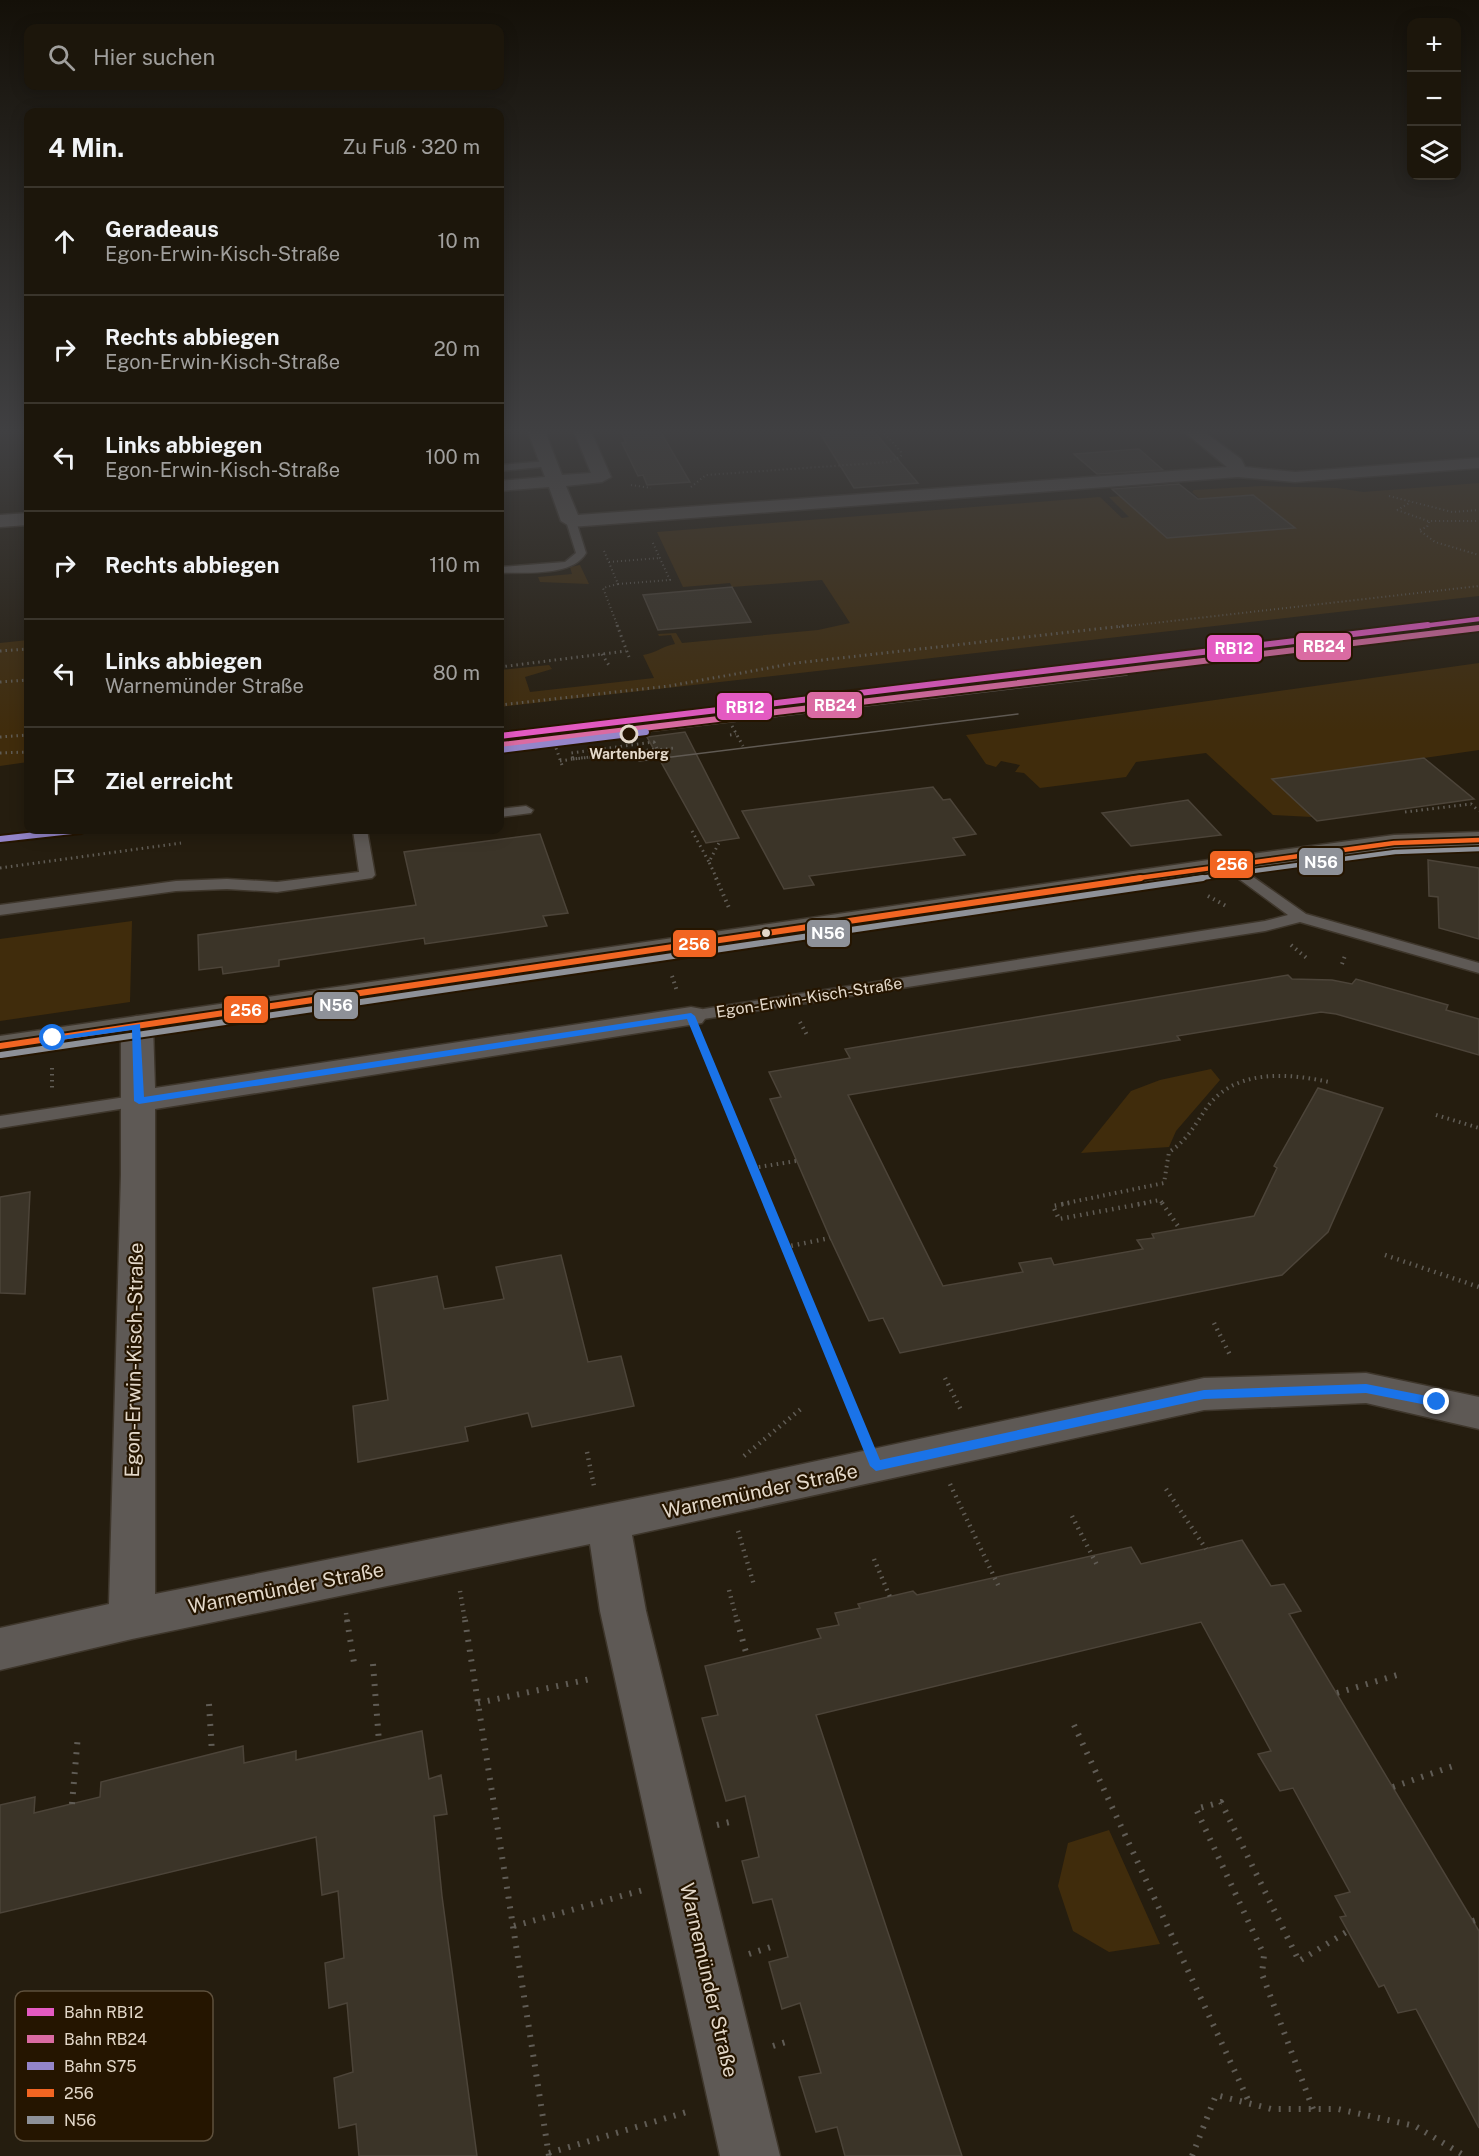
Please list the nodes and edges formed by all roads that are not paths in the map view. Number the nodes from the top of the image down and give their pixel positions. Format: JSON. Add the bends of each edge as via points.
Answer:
{"nodes":[{"id":1,"x":574,"y":530,"type":"edge"},
{"id":2,"x":504,"y":570,"type":"edge"},
{"id":3,"x":526,"y":810,"type":"dead end"},
{"id":4,"x":504,"y":813,"type":"edge"},
{"id":5,"x":361,"y":834,"type":"edge"},
{"id":6,"x":1479,"y":840,"type":"edge"},
{"id":7,"x":1229,"y":865,"type":"junction"},
{"id":8,"x":0,"y":910,"type":"edge"},
{"id":9,"x":1300,"y":917,"type":"junction"},
{"id":10,"x":1479,"y":968,"type":"edge"},
{"id":11,"x":691,"y":1016,"type":"joint"},
{"id":12,"x":137,"y":1026,"type":"junction"},
{"id":13,"x":0,"y":1046,"type":"edge"},
{"id":14,"x":139,"y":1101,"type":"junction"},
{"id":15,"x":0,"y":1122,"type":"edge"},
{"id":16,"x":1479,"y":1413,"type":"edge"},
{"id":17,"x":608,"y":1522,"type":"junction"},
{"id":18,"x":132,"y":1619,"type":"junction"},
{"id":19,"x":0,"y":1649,"type":"edge"},
{"id":20,"x":750,"y":2156,"type":"edge"}],
"edges":[{"from":1,"to":2,"type":"lane","via":[[581,553],[576,561]]},
{"from":3,"to":4,"type":"lane"},
{"from":5,"to":8,"type":"lane","via":[[367,876],[277,887],[176,886]]},
{"from":6,"to":7,"type":"street","via":[[1406,842]]},
{"from":7,"to":9,"type":"lane"},
{"from":7,"to":12,"type":"street"},
{"from":9,"to":10,"type":"lane"},
{"from":9,"to":11,"type":"lane","name":"Egon-Erwin-Kisch-Straße","via":[[1265,926]]},
{"from":11,"to":14,"type":"street","name":"Egon-Erwin-Kisch-Straße"},
{"from":12,"to":13,"type":"street"},
{"from":12,"to":14,"type":"street","name":"Egon-Erwin-Kisch-Straße"},
{"from":14,"to":15,"type":"lane","name":"Egon-Erwin-Kisch-Straße"},
{"from":14,"to":18,"type":"street","name":"Egon-Erwin-Kisch-Straße"},
{"from":16,"to":17,"type":"street","name":"Warnemünder Straße","via":[[1366,1388],[1204,1394]]},
{"from":17,"to":18,"type":"street","name":"Warnemünder Straße"},
{"from":17,"to":20,"type":"street","name":"Warnemünder Straße","via":[[623,1611]]},
{"from":18,"to":19,"type":"street","name":"Warnemünder Straße"}]}
